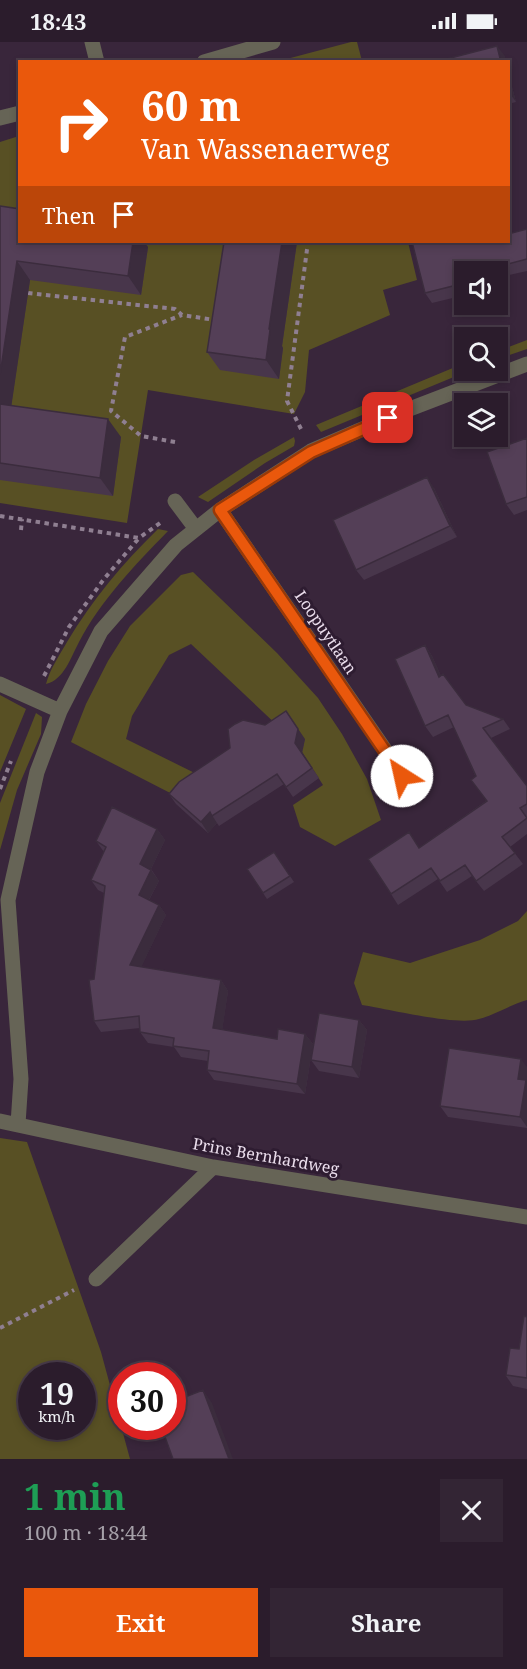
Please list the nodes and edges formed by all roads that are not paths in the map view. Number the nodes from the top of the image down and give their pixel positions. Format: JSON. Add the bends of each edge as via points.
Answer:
{"nodes":[{"id":1,"x":92,"y":42,"type":"edge"},
{"id":2,"x":273,"y":42,"type":"edge"},
{"id":3,"x":96,"y":60,"type":"edge"},
{"id":4,"x":211,"y":60,"type":"edge"},
{"id":5,"x":18,"y":114,"type":"edge"},
{"id":6,"x":0,"y":118,"type":"edge"},
{"id":7,"x":527,"y":364,"type":"edge"},
{"id":8,"x":175,"y":501,"type":"dead end"},
{"id":9,"x":220,"y":510,"type":"junction"},
{"id":10,"x":196,"y":530,"type":"junction"},
{"id":11,"x":0,"y":684,"type":"edge"},
{"id":12,"x":60,"y":711,"type":"junction"},
{"id":13,"x":402,"y":776,"type":"dead end"},
{"id":14,"x":4,"y":899,"type":"edge"},
{"id":15,"x":0,"y":1121,"type":"edge"},
{"id":16,"x":18,"y":1124,"type":"junction"},
{"id":17,"x":213,"y":1167,"type":"junction"},
{"id":18,"x":527,"y":1217,"type":"edge"},
{"id":19,"x":96,"y":1279,"type":"road end"}],
"edges":[{"from":1,"to":3,"type":"street"},
{"from":2,"to":4,"type":"street"},
{"from":5,"to":6,"type":"street"},
{"from":7,"to":9,"type":"street","via":[[311,452]]},
{"from":8,"to":10,"type":"street"},
{"from":9,"to":10,"type":"street"},
{"from":9,"to":13,"type":"street","name":"Loopuytlaan"},
{"from":10,"to":12,"type":"street","via":[[176,545],[101,631]]},
{"from":11,"to":12,"type":"street"},
{"from":12,"to":14,"type":"street","via":[[37,772]]},
{"from":14,"to":16,"type":"street","via":[[21,1079]]},
{"from":15,"to":16,"type":"street","name":"Prins Bernhardweg"},
{"from":16,"to":17,"type":"street","name":"Prins Bernhardweg"},
{"from":17,"to":18,"type":"street","name":"Prins Bernhardweg"},
{"from":17,"to":19,"type":"street"}]}
